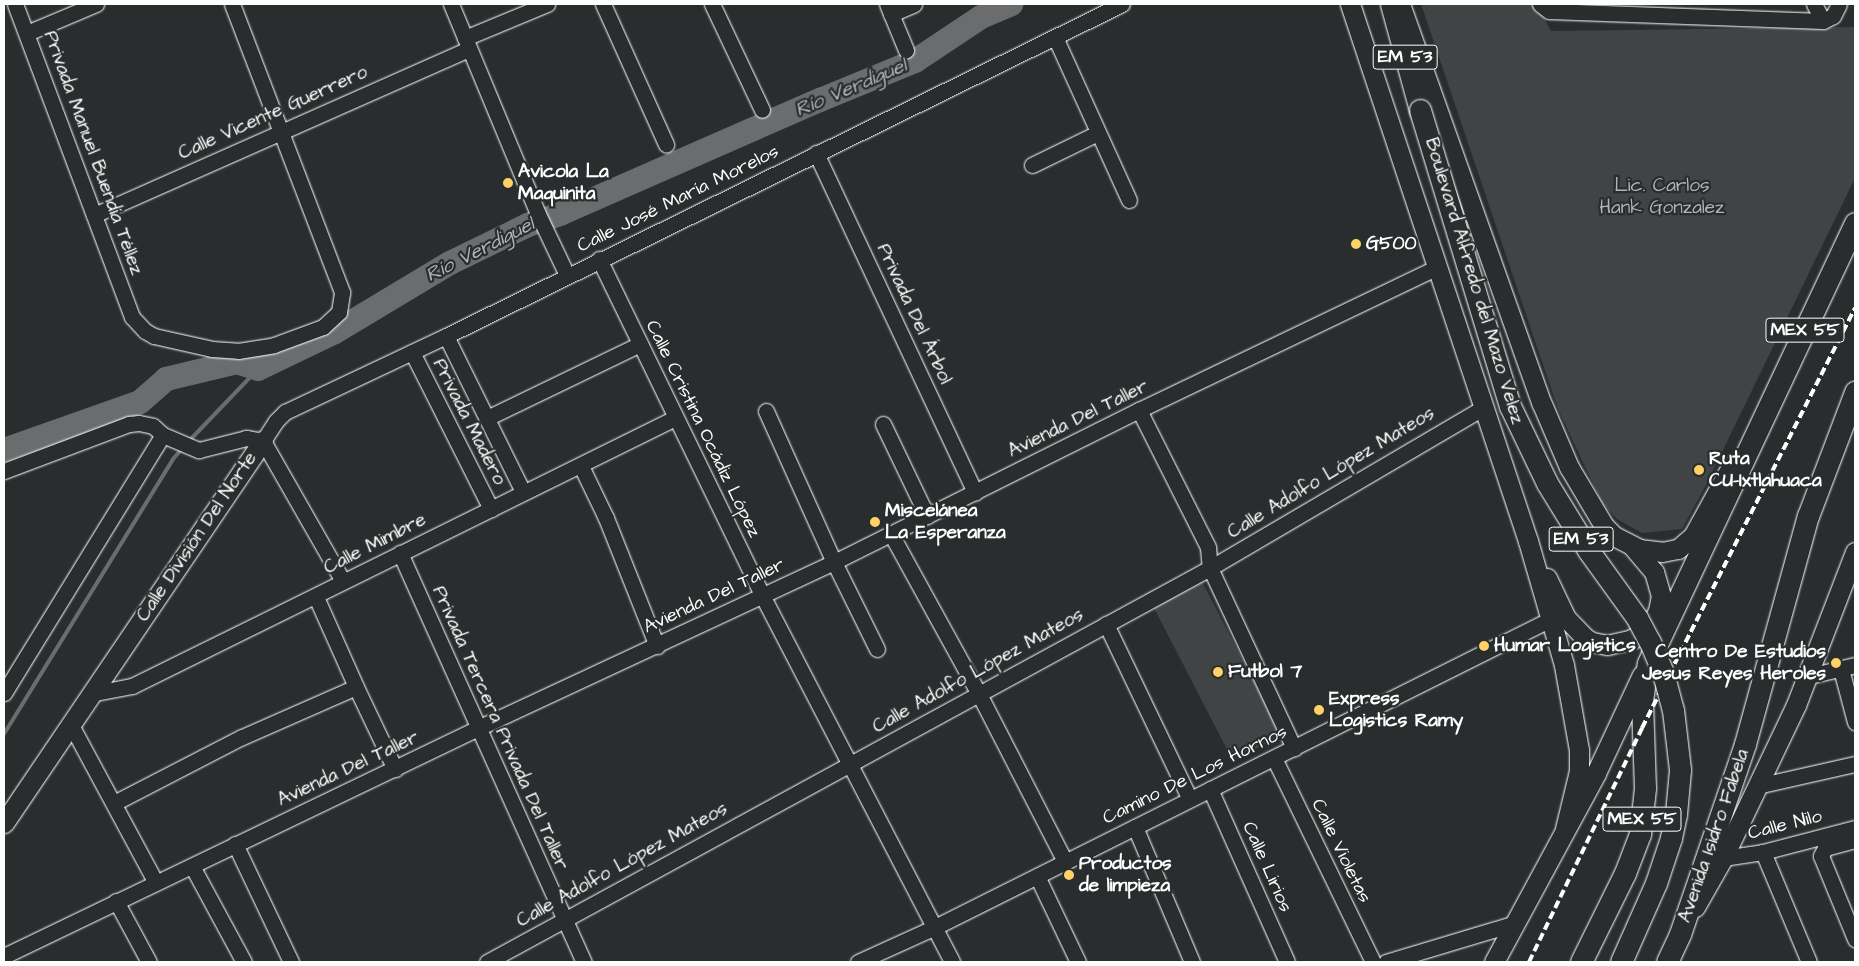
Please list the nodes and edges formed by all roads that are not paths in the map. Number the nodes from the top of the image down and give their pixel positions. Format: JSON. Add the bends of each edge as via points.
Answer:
{"nodes":[{"id":1,"x":15,"y":4,"type":"edge"},
{"id":2,"x":96,"y":4,"type":"edge"},
{"id":3,"x":232,"y":4,"type":"edge"},
{"id":4,"x":450,"y":4,"type":"edge"},
{"id":5,"x":547,"y":4,"type":"edge"},
{"id":6,"x":603,"y":4,"type":"edge"},
{"id":7,"x":712,"y":4,"type":"edge"},
{"id":8,"x":914,"y":4,"type":"edge"},
{"id":9,"x":1122,"y":4,"type":"edge"},
{"id":10,"x":1350,"y":4,"type":"edge"},
{"id":11,"x":1392,"y":4,"type":"edge"},
{"id":12,"x":1400,"y":4,"type":"edge"},
{"id":13,"x":1540,"y":4,"type":"edge"},
{"id":14,"x":1814,"y":4,"type":"edge"},
{"id":15,"x":889,"y":9,"type":"edge"},
{"id":16,"x":1831,"y":14,"type":"edge"},
{"id":17,"x":27,"y":33,"type":"junction"},
{"id":18,"x":1055,"y":37,"type":"junction"},
{"id":19,"x":467,"y":44,"type":"junction"},
{"id":20,"x":906,"y":50,"type":"dead end"},
{"id":21,"x":762,"y":110,"type":"dead end"},
{"id":22,"x":280,"y":132,"type":"junction"},
{"id":23,"x":1098,"y":133,"type":"junction"},
{"id":24,"x":666,"y":144,"type":"dead end"},
{"id":25,"x":816,"y":153,"type":"junction"},
{"id":26,"x":1032,"y":166,"type":"dead end"},
{"id":27,"x":1129,"y":200,"type":"dead end"},
{"id":28,"x":94,"y":215,"type":"junction"},
{"id":29,"x":1855,"y":223,"type":"edge"},
{"id":30,"x":1849,"y":247,"type":"edge"},
{"id":31,"x":599,"y":260,"type":"junction"},
{"id":32,"x":1438,"y":267,"type":"junction"},
{"id":33,"x":567,"y":276,"type":"junction"},
{"id":34,"x":446,"y":336,"type":"junction"},
{"id":35,"x":640,"y":344,"type":"junction"},
{"id":36,"x":412,"y":352,"type":"junction"},
{"id":37,"x":1855,"y":392,"type":"edge"},
{"id":38,"x":1484,"y":407,"type":"junction"},
{"id":39,"x":1767,"y":409,"type":"junction"},
{"id":40,"x":1139,"y":410,"type":"junction"},
{"id":41,"x":766,"y":411,"type":"dead end"},
{"id":42,"x":488,"y":418,"type":"junction"},
{"id":43,"x":675,"y":418,"type":"junction"},
{"id":44,"x":883,"y":424,"type":"dead end"},
{"id":45,"x":163,"y":435,"type":"junction"},
{"id":46,"x":263,"y":442,"type":"junction"},
{"id":47,"x":581,"y":466,"type":"junction"},
{"id":48,"x":4,"y":471,"type":"edge"},
{"id":49,"x":523,"y":492,"type":"junction"},
{"id":50,"x":975,"y":493,"type":"junction"},
{"id":51,"x":490,"y":509,"type":"junction"},
{"id":52,"x":927,"y":516,"type":"junction"},
{"id":53,"x":890,"y":534,"type":"junction"},
{"id":54,"x":1528,"y":541,"type":"junction"},
{"id":55,"x":1632,"y":546,"type":"junction"},
{"id":56,"x":400,"y":553,"type":"junction"},
{"id":57,"x":834,"y":562,"type":"junction"},
{"id":58,"x":1853,"y":563,"type":"edge"},
{"id":59,"x":1210,"y":568,"type":"junction"},
{"id":60,"x":343,"y":581,"type":"junction"},
{"id":61,"x":762,"y":595,"type":"junction"},
{"id":62,"x":316,"y":597,"type":"junction"},
{"id":63,"x":1549,"y":620,"type":"junction"},
{"id":64,"x":1106,"y":624,"type":"junction"},
{"id":65,"x":657,"y":646,"type":"junction"},
{"id":66,"x":877,"y":649,"type":"dead end"},
{"id":67,"x":1648,"y":663,"type":"junction"},
{"id":68,"x":1848,"y":667,"type":"edge"},
{"id":69,"x":1809,"y":676,"type":"junction"},
{"id":70,"x":6,"y":686,"type":"edge"},
{"id":71,"x":356,"y":687,"type":"junction"},
{"id":72,"x":90,"y":694,"type":"junction"},
{"id":73,"x":979,"y":694,"type":"junction"},
{"id":74,"x":1855,"y":722,"type":"edge"},
{"id":75,"x":71,"y":725,"type":"junction"},
{"id":76,"x":478,"y":728,"type":"junction"},
{"id":77,"x":1294,"y":748,"type":"junction"},
{"id":78,"x":1274,"y":758,"type":"junction"},
{"id":79,"x":850,"y":763,"type":"junction"},
{"id":80,"x":1855,"y":764,"type":"edge"},
{"id":81,"x":395,"y":770,"type":"junction"},
{"id":82,"x":1757,"y":786,"type":"junction"},
{"id":83,"x":1210,"y":789,"type":"junction"},
{"id":84,"x":1190,"y":799,"type":"junction"},
{"id":85,"x":114,"y":803,"type":"junction"},
{"id":86,"x":4,"y":822,"type":"edge"},
{"id":87,"x":1135,"y":827,"type":"junction"},
{"id":88,"x":1565,"y":828,"type":"junction"},
{"id":89,"x":1855,"y":828,"type":"edge"},
{"id":90,"x":1855,"y":840,"type":"edge"},
{"id":91,"x":235,"y":844,"type":"junction"},
{"id":92,"x":1762,"y":852,"type":"junction"},
{"id":93,"x":1723,"y":858,"type":"junction"},
{"id":94,"x":1065,"y":862,"type":"junction"},
{"id":95,"x":192,"y":866,"type":"junction"},
{"id":96,"x":1037,"y":876,"type":"junction"},
{"id":97,"x":156,"y":883,"type":"junction"},
{"id":98,"x":116,"y":901,"type":"junction"},
{"id":99,"x":564,"y":919,"type":"junction"},
{"id":100,"x":1513,"y":924,"type":"junction"},
{"id":101,"x":935,"y":927,"type":"junction"},
{"id":102,"x":1680,"y":934,"type":"junction"},
{"id":103,"x":1855,"y":939,"type":"edge"},
{"id":104,"x":4,"y":956,"type":"edge"},
{"id":105,"x":149,"y":962,"type":"edge"},
{"id":106,"x":244,"y":962,"type":"edge"},
{"id":107,"x":291,"y":962,"type":"edge"},
{"id":108,"x":487,"y":962,"type":"edge"},
{"id":109,"x":584,"y":962,"type":"edge"},
{"id":110,"x":858,"y":962,"type":"edge"},
{"id":111,"x":952,"y":962,"type":"edge"},
{"id":112,"x":1078,"y":962,"type":"edge"},
{"id":113,"x":1192,"y":962,"type":"edge"},
{"id":114,"x":1287,"y":962,"type":"edge"},
{"id":115,"x":1372,"y":962,"type":"edge"},
{"id":116,"x":1386,"y":962,"type":"edge"},
{"id":117,"x":1494,"y":962,"type":"edge"},
{"id":118,"x":1581,"y":962,"type":"edge"},
{"id":119,"x":1621,"y":962,"type":"edge"},
{"id":120,"x":1667,"y":962,"type":"edge"},
{"id":121,"x":1809,"y":962,"type":"edge"}],
"edges":[{"from":1,"to":17,"type":"street","name":"Privada Manuel Buendía Téllez"},
{"from":2,"to":17,"type":"street"},
{"from":3,"to":22,"type":"street"},
{"from":4,"to":19,"type":"street"},
{"from":5,"to":19,"type":"street","name":"Calle Vicente Guerrero"},
{"from":6,"to":24,"type":"street"},
{"from":7,"to":21,"type":"street"},
{"from":8,"to":15,"type":"street"},
{"from":9,"to":18,"type":"street","name":"Calle José María Morelos"},
{"from":10,"to":32,"type":"main road","name":"Boulevard Alfredo del Mazo Velez","number":"EM 53"},
{"from":11,"to":119,"type":"highway","name":"Boulevard Alfredo del Mazo Velez","number":"EM 53","bridge":true,"via":[[1420,110],[1518,425],[1588,550],[1637,618],[1663,673],[1673,710],[1680,770],[1673,830],[1656,882]]},
{"from":12,"to":55,"type":"main road","via":[[1556,438],[1604,526]]},
{"from":13,"to":16,"type":"street","via":[[1549,11]]},
{"from":14,"to":16,"type":"street"},
{"from":15,"to":20,"type":"street"},
{"from":17,"to":28,"type":"street","name":"Privada Manuel Buendía Téllez"},
{"from":18,"to":23,"type":"street"},
{"from":18,"to":25,"type":"street","name":"Calle José María Morelos"},
{"from":19,"to":22,"type":"street","name":"Calle Vicente Guerrero"},
{"from":19,"to":33,"type":"street"},
{"from":22,"to":28,"type":"street","name":"Calle Vicente Guerrero"},
{"from":22,"to":28,"type":"street","name":"Privada Manuel Buendía Téllez","via":[[342,292],[340,312],[323,327],[258,349],[238,351],[212,349],[154,336],[132,317]]},
{"from":23,"to":26,"type":"street"},
{"from":23,"to":27,"type":"street"},
{"from":25,"to":31,"type":"street","name":"Calle José María Morelos"},
{"from":25,"to":50,"type":"street","name":"Privada Del Árbol"},
{"from":29,"to":30,"type":"highway","number":"MEX 55"},
{"from":30,"to":39,"type":"highway","number":"MEX 55"},
{"from":31,"to":33,"type":"street","name":"Calle José María Morelos"},
{"from":31,"to":35,"type":"street","name":"Calle Cristina Ocádiz López"},
{"from":32,"to":38,"type":"main road","name":"Boulevard Alfredo del Mazo Velez","number":"EM 53"},
{"from":32,"to":40,"type":"street","name":"Avienda Del Taller"},
{"from":33,"to":34,"type":"street","name":"Calle José María Morelos"},
{"from":34,"to":36,"type":"street","name":"Calle José María Morelos"},
{"from":34,"to":42,"type":"street"},
{"from":35,"to":42,"type":"street"},
{"from":35,"to":43,"type":"street","name":"Calle Cristina Ocádiz López"},
{"from":36,"to":46,"type":"street","name":"Calle José María Morelos","via":[[285,412]]},
{"from":36,"to":51,"type":"street","name":"Privada Madero"},
{"from":37,"to":102,"type":"highway","name":"Avenida Isidro Fabela","via":[[1808,516],[1745,744]]},
{"from":38,"to":54,"type":"main road","name":"Boulevard Alfredo del Mazo Velez","number":"EM 53"},
{"from":38,"to":59,"type":"street","name":"Calle Adolfo López Mateos"},
{"from":39,"to":55,"type":"main road","via":[[1689,542],[1678,549],[1662,552]]},
{"from":39,"to":67,"type":"highway","number":"MEX 55"},
{"from":40,"to":50,"type":"street","name":"Avienda Del Taller"},
{"from":40,"to":59,"type":"street","via":[[1208,547]]},
{"from":41,"to":57,"type":"street"},
{"from":42,"to":49,"type":"street"},
{"from":43,"to":47,"type":"street","name":"Calle Mimbre"},
{"from":43,"to":61,"type":"street","name":"Calle Cristina Ocádiz López"},
{"from":44,"to":52,"type":"street"},
{"from":45,"to":46,"type":"street","name":"Calle División Del Norte","via":[[203,450],[246,438]]},
{"from":45,"to":48,"type":"street","name":"Calle División Del Norte","via":[[147,424],[129,424]]},
{"from":45,"to":70,"type":"street"},
{"from":46,"to":60,"type":"street"},
{"from":46,"to":72,"type":"main road","name":"Calle División Del Norte"},
{"from":47,"to":49,"type":"street","name":"Calle Mimbre"},
{"from":47,"to":65,"type":"street","via":[[606,518]]},
{"from":49,"to":51,"type":"street","name":"Calle Mimbre"},
{"from":50,"to":52,"type":"street","name":"Avienda Del Taller"},
{"from":51,"to":56,"type":"street","name":"Calle Mimbre"},
{"from":52,"to":53,"type":"street","name":"Avienda Del Taller"},
{"from":53,"to":57,"type":"street","name":"Avienda Del Taller"},
{"from":53,"to":73,"type":"street"},
{"from":54,"to":55,"type":"main road","via":[[1566,618],[1585,638],[1607,645],[1638,636],[1650,626],[1660,605],[1656,577]]},
{"from":54,"to":63,"type":"main road","name":"Boulevard Alfredo del Mazo Velez","number":"EM 53"},
{"from":56,"to":60,"type":"street","name":"Calle Mimbre"},
{"from":56,"to":76,"type":"street","name":"Privada Tercera Privada Del Taller"},
{"from":57,"to":61,"type":"street","name":"Avienda Del Taller"},
{"from":57,"to":66,"type":"street"},
{"from":58,"to":69,"type":"main road","name":"Avenida Isidro Fabela"},
{"from":59,"to":64,"type":"street","name":"Calle Adolfo López Mateos"},
{"from":59,"to":77,"type":"street"},
{"from":60,"to":62,"type":"street","name":"Calle Mimbre"},
{"from":61,"to":65,"type":"street","name":"Avienda Del Taller"},
{"from":61,"to":79,"type":"street","name":"Calle Cristina Ocádiz López"},
{"from":62,"to":71,"type":"street"},
{"from":62,"to":72,"type":"street","name":"Calle Mimbre","via":[[132,686]]},
{"from":63,"to":77,"type":"street","name":"Camino De Los Hornos"},
{"from":63,"to":88,"type":"main road","name":"Boulevard Alfredo del Mazo Velez","number":"EM 53","via":[[1572,698],[1580,750],[1579,771]]},
{"from":64,"to":73,"type":"street","name":"Calle Adolfo López Mateos"},
{"from":64,"to":84,"type":"street"},
{"from":65,"to":76,"type":"street","name":"Avienda Del Taller"},
{"from":67,"to":88,"type":"main road","via":[[1596,773]]},
{"from":67,"to":118,"type":"highway","number":"MEX 55","via":[[1642,700],[1645,788],[1640,834],[1625,873]]},
{"from":68,"to":69,"type":"street"},
{"from":68,"to":74,"type":"street"},
{"from":69,"to":82,"type":"main road","name":"Avenida Isidro Fabela"},
{"from":71,"to":81,"type":"street"},
{"from":71,"to":85,"type":"street","via":[[261,728]]},
{"from":72,"to":75,"type":"main road","name":"Calle División Del Norte"},
{"from":73,"to":79,"type":"street","name":"Calle Adolfo López Mateos"},
{"from":73,"to":94,"type":"street"},
{"from":75,"to":85,"type":"street"},
{"from":75,"to":86,"type":"main road","name":"Calle División Del Norte"},
{"from":76,"to":81,"type":"street","name":"Avienda Del Taller"},
{"from":76,"to":99,"type":"street","name":"Privada Tercera Privada Del Taller"},
{"from":77,"to":78,"type":"street","name":"Camino De Los Hornos"},
{"from":78,"to":83,"type":"street","name":"Camino De Los Hornos"},
{"from":78,"to":115,"type":"street","name":"Calle Violetas"},
{"from":79,"to":99,"type":"street","name":"Calle Adolfo López Mateos"},
{"from":79,"to":101,"type":"street","name":"Calle Cristina Ocádiz López"},
{"from":80,"to":82,"type":"street"},
{"from":81,"to":91,"type":"street","name":"Avienda Del Taller"},
{"from":82,"to":93,"type":"main road","name":"Avenida Isidro Fabela"},
{"from":83,"to":84,"type":"street","name":"Camino De Los Hornos"},
{"from":83,"to":114,"type":"street","name":"Calle Lirios"},
{"from":84,"to":87,"type":"street","name":"Camino De Los Hornos"},
{"from":85,"to":97,"type":"street"},
{"from":87,"to":94,"type":"street","name":"Camino De Los Hornos"},
{"from":87,"to":113,"type":"street"},
{"from":88,"to":100,"type":"main road"},
{"from":89,"to":92,"type":"street","name":"Calle Nilo"},
{"from":90,"to":103,"type":"street","via":[[1825,848],[1822,856]]},
{"from":91,"to":95,"type":"street","name":"Avienda Del Taller"},
{"from":91,"to":107,"type":"street"},
{"from":92,"to":93,"type":"street","name":"Calle Nilo"},
{"from":92,"to":121,"type":"street"},
{"from":93,"to":102,"type":"main road","name":"Avenida Isidro Fabela"},
{"from":94,"to":96,"type":"street","name":"Camino De Los Hornos"},
{"from":95,"to":97,"type":"street","name":"Avienda Del Taller"},
{"from":95,"to":106,"type":"street"},
{"from":96,"to":101,"type":"street","name":"Camino De Los Hornos"},
{"from":96,"to":112,"type":"street"},
{"from":97,"to":98,"type":"street","name":"Avienda Del Taller"},
{"from":98,"to":104,"type":"street","name":"Avienda Del Taller"},
{"from":98,"to":105,"type":"street"},
{"from":99,"to":108,"type":"street","name":"Calle Adolfo López Mateos"},
{"from":99,"to":109,"type":"street","name":"Privada Tercera Privada Del Taller"},
{"from":100,"to":116,"type":"street"},
{"from":100,"to":117,"type":"main road"},
{"from":101,"to":110,"type":"street","name":"Camino De Los Hornos"},
{"from":101,"to":111,"type":"street","name":"Calle Cristina Ocádiz López"},
{"from":102,"to":120,"type":"highway"}]}
